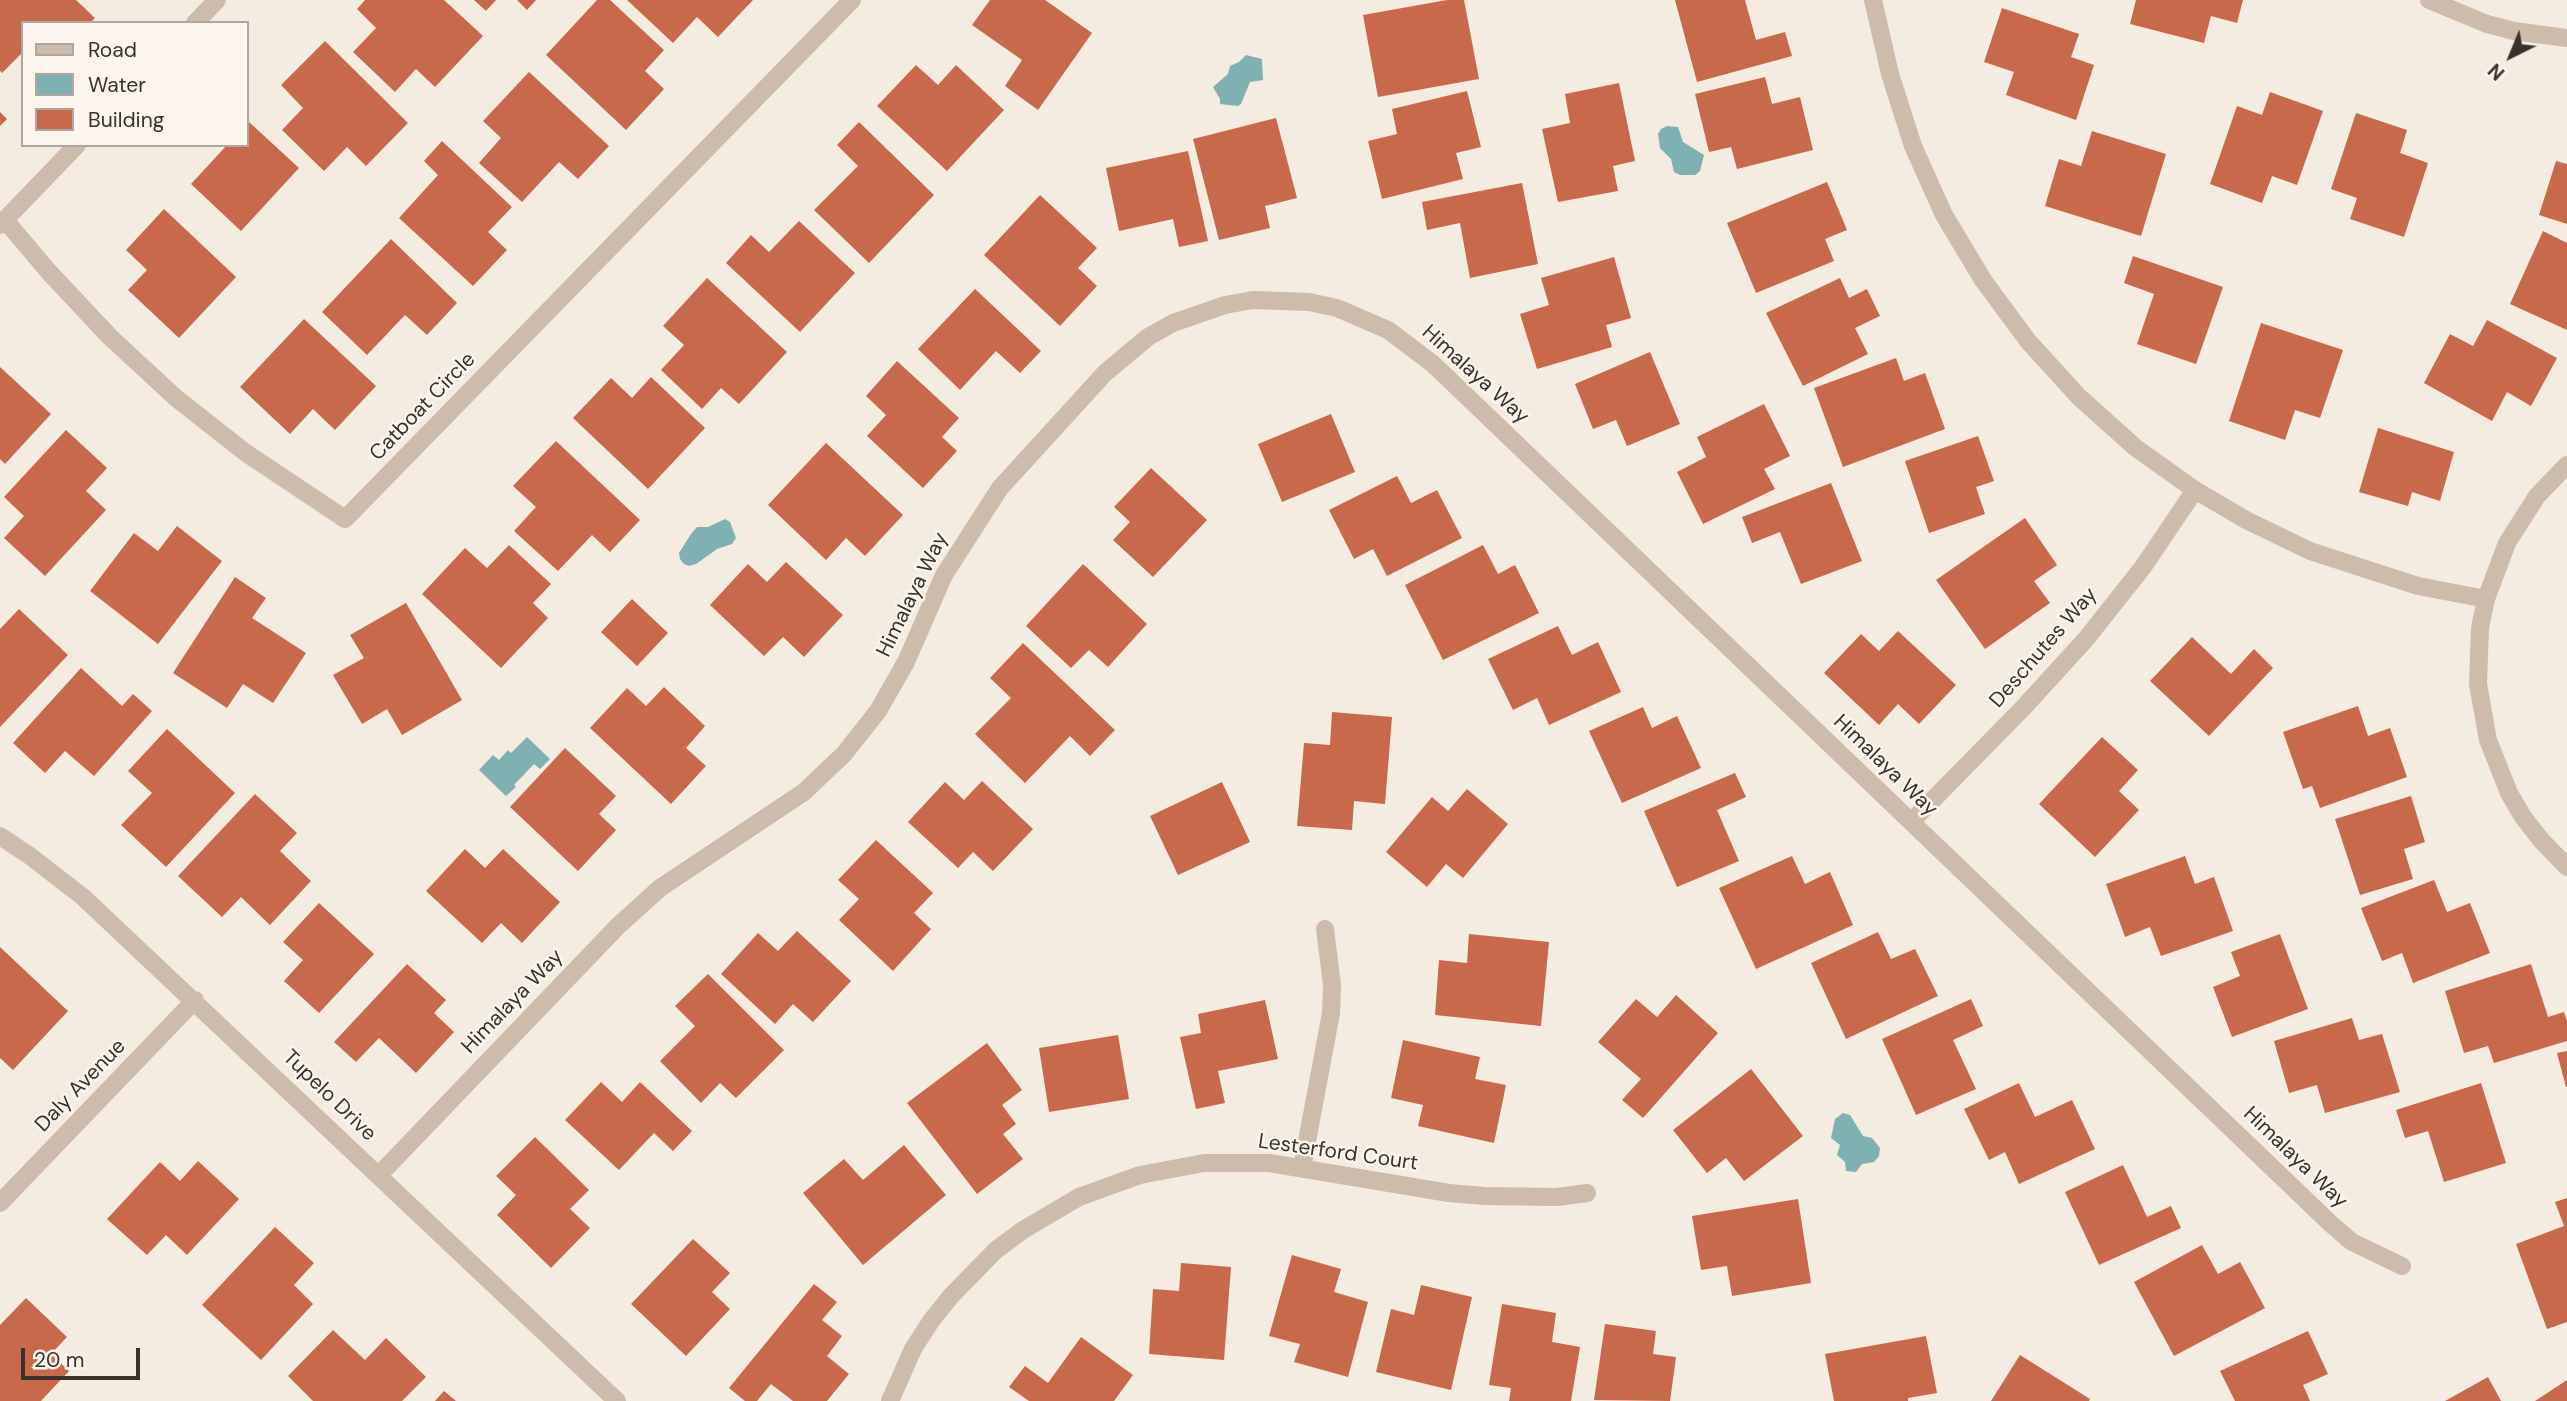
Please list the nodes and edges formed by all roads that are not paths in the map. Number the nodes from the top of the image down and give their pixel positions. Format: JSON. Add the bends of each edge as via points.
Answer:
{"nodes":[{"id":1,"x":217,"y":0,"type":"edge"},
{"id":2,"x":852,"y":0,"type":"edge"},
{"id":3,"x":1873,"y":0,"type":"edge"},
{"id":4,"x":2429,"y":0,"type":"edge"},
{"id":5,"x":197,"y":21,"type":"edge"},
{"id":6,"x":2567,"y":38,"type":"edge"},
{"id":7,"x":75,"y":147,"type":"edge"},
{"id":8,"x":2,"y":223,"type":"edge"},
{"id":9,"x":2567,"y":465,"type":"edge"},
{"id":10,"x":2195,"y":491,"type":"junction"},
{"id":11,"x":2486,"y":599,"type":"junction"},
{"id":12,"x":1911,"y":822,"type":"junction"},
{"id":13,"x":0,"y":836,"type":"edge"},
{"id":14,"x":2567,"y":867,"type":"edge"},
{"id":15,"x":1325,"y":929,"type":"dead end"},
{"id":16,"x":195,"y":1000,"type":"junction"},
{"id":17,"x":1302,"y":1168,"type":"junction"},
{"id":18,"x":379,"y":1175,"type":"junction"},
{"id":19,"x":1587,"y":1193,"type":"dead end"},
{"id":20,"x":0,"y":1203,"type":"edge"},
{"id":21,"x":2402,"y":1266,"type":"dead end"},
{"id":22,"x":617,"y":1401,"type":"edge"},
{"id":23,"x":890,"y":1401,"type":"edge"}],
"edges":[{"from":1,"to":5,"type":"street"},
{"from":2,"to":8,"type":"street","name":"Catboat Circle","via":[[345,519],[246,453],[177,398],[110,337]]},
{"from":3,"to":10,"type":"street","via":[[1913,146],[1944,215],[1983,280],[2028,341],[2079,397],[2136,448]]},
{"from":4,"to":6,"type":"street","via":[[2487,24]]},
{"from":7,"to":8,"type":"street"},
{"from":9,"to":11,"type":"street","via":[[2538,496],[2507,543]]},
{"from":10,"to":11,"type":"street","via":[[2310,551],[2418,586]]},
{"from":10,"to":12,"type":"street","name":"Deschutes Way","via":[[2086,639]]},
{"from":11,"to":14,"type":"street","via":[[2478,684],[2488,740],[2523,817]]},
{"from":12,"to":18,"type":"street","name":"Himalaya Way","via":[[1412,346],[1337,308],[1253,300],[1225,305],[1172,323],[1148,337],[1105,373],[1000,488],[944,575],[906,663],[878,711],[844,754],[804,792],[660,888],[618,926]]},
{"from":12,"to":21,"type":"street","name":"Himalaya Way","via":[[2331,1224],[2352,1242]]},
{"from":13,"to":16,"type":"street","name":"Tupelo Drive","via":[[83,897]]},
{"from":15,"to":17,"type":"street","via":[[1331,1013]]},
{"from":16,"to":18,"type":"street","name":"Tupelo Drive"},
{"from":16,"to":20,"type":"street","name":"Daly Avenue"},
{"from":17,"to":19,"type":"street","name":"Lesterford Court","via":[[1449,1193]]},
{"from":17,"to":23,"type":"street","name":"Lesterford Court","via":[[1204,1163],[1140,1175],[1079,1197],[996,1250],[951,1296],[914,1349]]},
{"from":18,"to":22,"type":"street","name":"Tupelo Drive"}]}
